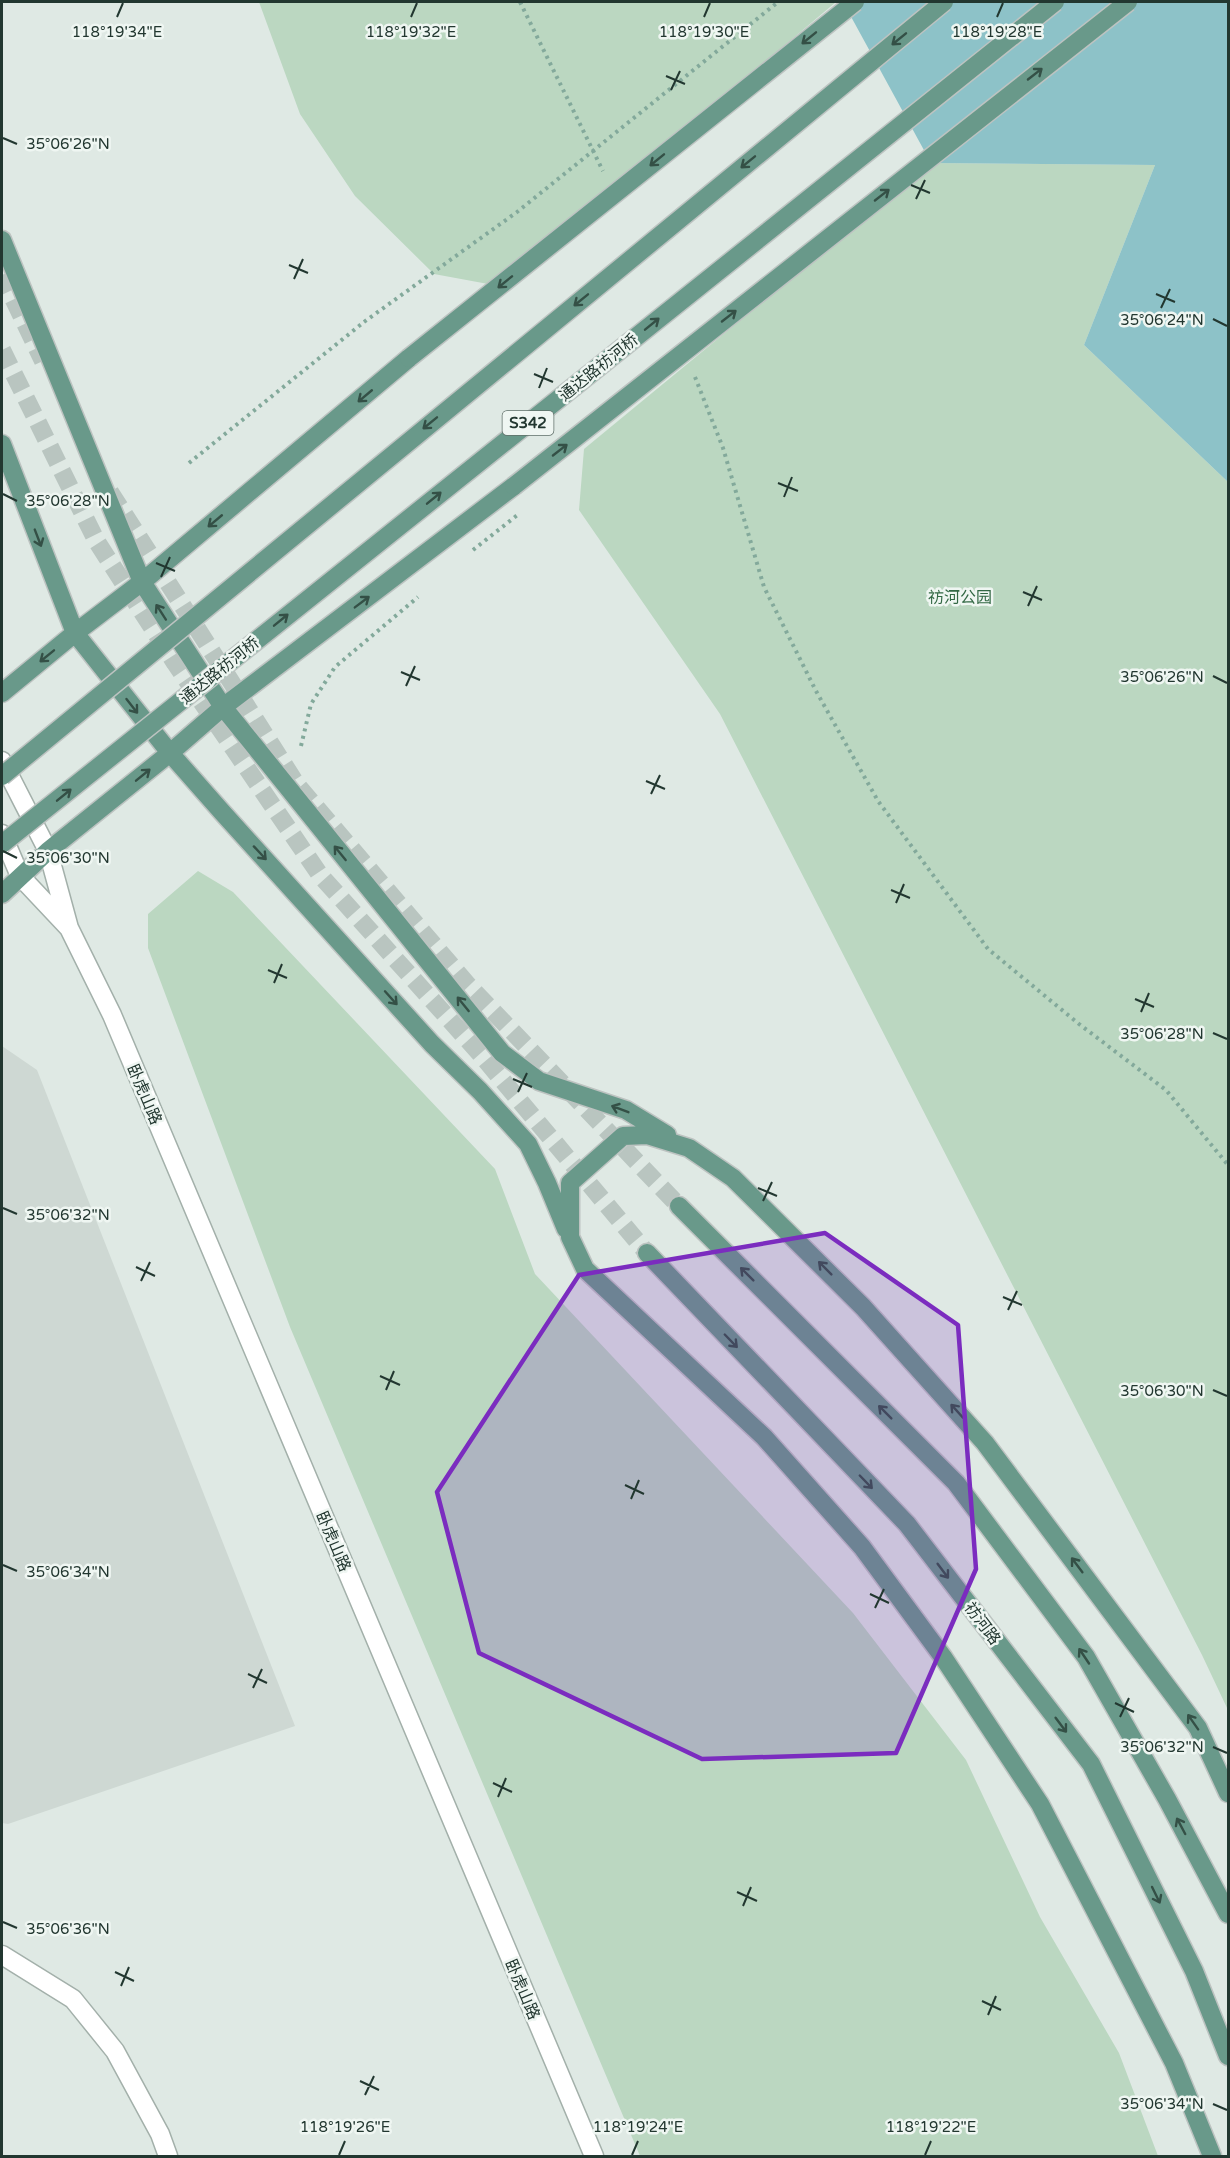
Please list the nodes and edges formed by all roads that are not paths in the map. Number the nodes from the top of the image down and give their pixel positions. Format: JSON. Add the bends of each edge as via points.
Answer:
{"nodes":[{"id":1,"x":855,"y":2,"type":"edge"},
{"id":2,"x":944,"y":2,"type":"edge"},
{"id":3,"x":1055,"y":2,"type":"edge"},
{"id":4,"x":1128,"y":2,"type":"edge"},
{"id":5,"x":2,"y":240,"type":"edge"},
{"id":6,"x":2,"y":444,"type":"edge"},
{"id":7,"x":142,"y":582,"type":"junction"},
{"id":8,"x":75,"y":633,"type":"junction"},
{"id":9,"x":2,"y":693,"type":"edge"},
{"id":10,"x":223,"y":707,"type":"junction"},
{"id":11,"x":170,"y":753,"type":"junction"},
{"id":12,"x":2,"y":761,"type":"edge"},
{"id":13,"x":2,"y":776,"type":"edge"},
{"id":14,"x":2,"y":834,"type":"edge"},
{"id":15,"x":2,"y":844,"type":"edge"},
{"id":16,"x":48,"y":851,"type":"junction"},
{"id":17,"x":20,"y":876,"type":"junction"},
{"id":18,"x":2,"y":894,"type":"edge"},
{"id":19,"x":69,"y":928,"type":"junction"},
{"id":20,"x":689,"y":1148,"type":"junction"},
{"id":21,"x":679,"y":1206,"type":"tunnel mouth"},
{"id":22,"x":570,"y":1237,"type":"junction"},
{"id":23,"x":647,"y":1253,"type":"tunnel mouth"},
{"id":24,"x":1228,"y":1793,"type":"edge"},
{"id":25,"x":1228,"y":1914,"type":"edge"},
{"id":26,"x":2,"y":1955,"type":"edge"},
{"id":27,"x":1228,"y":2056,"type":"edge"},
{"id":28,"x":168,"y":2157,"type":"edge"},
{"id":29,"x":594,"y":2157,"type":"edge"},
{"id":30,"x":1212,"y":2157,"type":"edge"}],
"edges":[{"from":1,"to":7,"type":"main road","one_way":true,"bridge":true,"via":[[409,358]]},
{"from":2,"to":13,"type":"main road","one_way":true,"bridge":true},
{"from":15,"to":3,"type":"main road","name":"通达路祊河桥","number":"S342","one_way":true,"bridge":true},
{"from":10,"to":4,"type":"main road","one_way":true,"bridge":true,"via":[[514,486]]},
{"from":5,"to":7,"type":"main road"},
{"from":6,"to":8,"type":"main road","one_way":true},
{"from":7,"to":8,"type":"main road"},
{"from":10,"to":7,"type":"main road","one_way":true},
{"from":8,"to":9,"type":"main road","one_way":true},
{"from":8,"to":11,"type":"main road","one_way":true},
{"from":10,"to":11,"type":"main road"},
{"from":20,"to":10,"type":"main road","one_way":true,"via":[[626,1110],[539,1081],[502,1053]]},
{"from":16,"to":11,"type":"main road","one_way":true},
{"from":11,"to":22,"type":"main road","one_way":true,"via":[[432,1044],[528,1144]]},
{"from":12,"to":16,"type":"street","name":"卧虎山路"},
{"from":14,"to":17,"type":"street","name":"卧虎山路"},
{"from":16,"to":17,"type":"main road"},
{"from":16,"to":19,"type":"street","name":"卧虎山路"},
{"from":17,"to":18,"type":"main road"},
{"from":17,"to":19,"type":"street","name":"卧虎山路"},
{"from":19,"to":29,"type":"street","name":"卧虎山路","via":[[112,1015]]},
{"from":20,"to":22,"type":"main road","via":[[647,1135],[623,1136],[570,1183]]},
{"from":24,"to":20,"type":"main road","one_way":true,"via":[[1198,1728],[985,1443],[822,1266],[733,1178]]},
{"from":25,"to":21,"type":"main road","one_way":true,"via":[[1086,1657],[956,1483]]},
{"from":22,"to":30,"type":"main road","via":[[585,1269],[764,1437],[862,1546],[943,1657],[1040,1804],[1174,2063]]},
{"from":23,"to":27,"type":"main road","name":"祊河路","one_way":true,"via":[[907,1524],[1091,1764],[1194,1971]]},
{"from":26,"to":28,"type":"street","via":[[73,1999],[115,2051],[160,2134]]}]}
